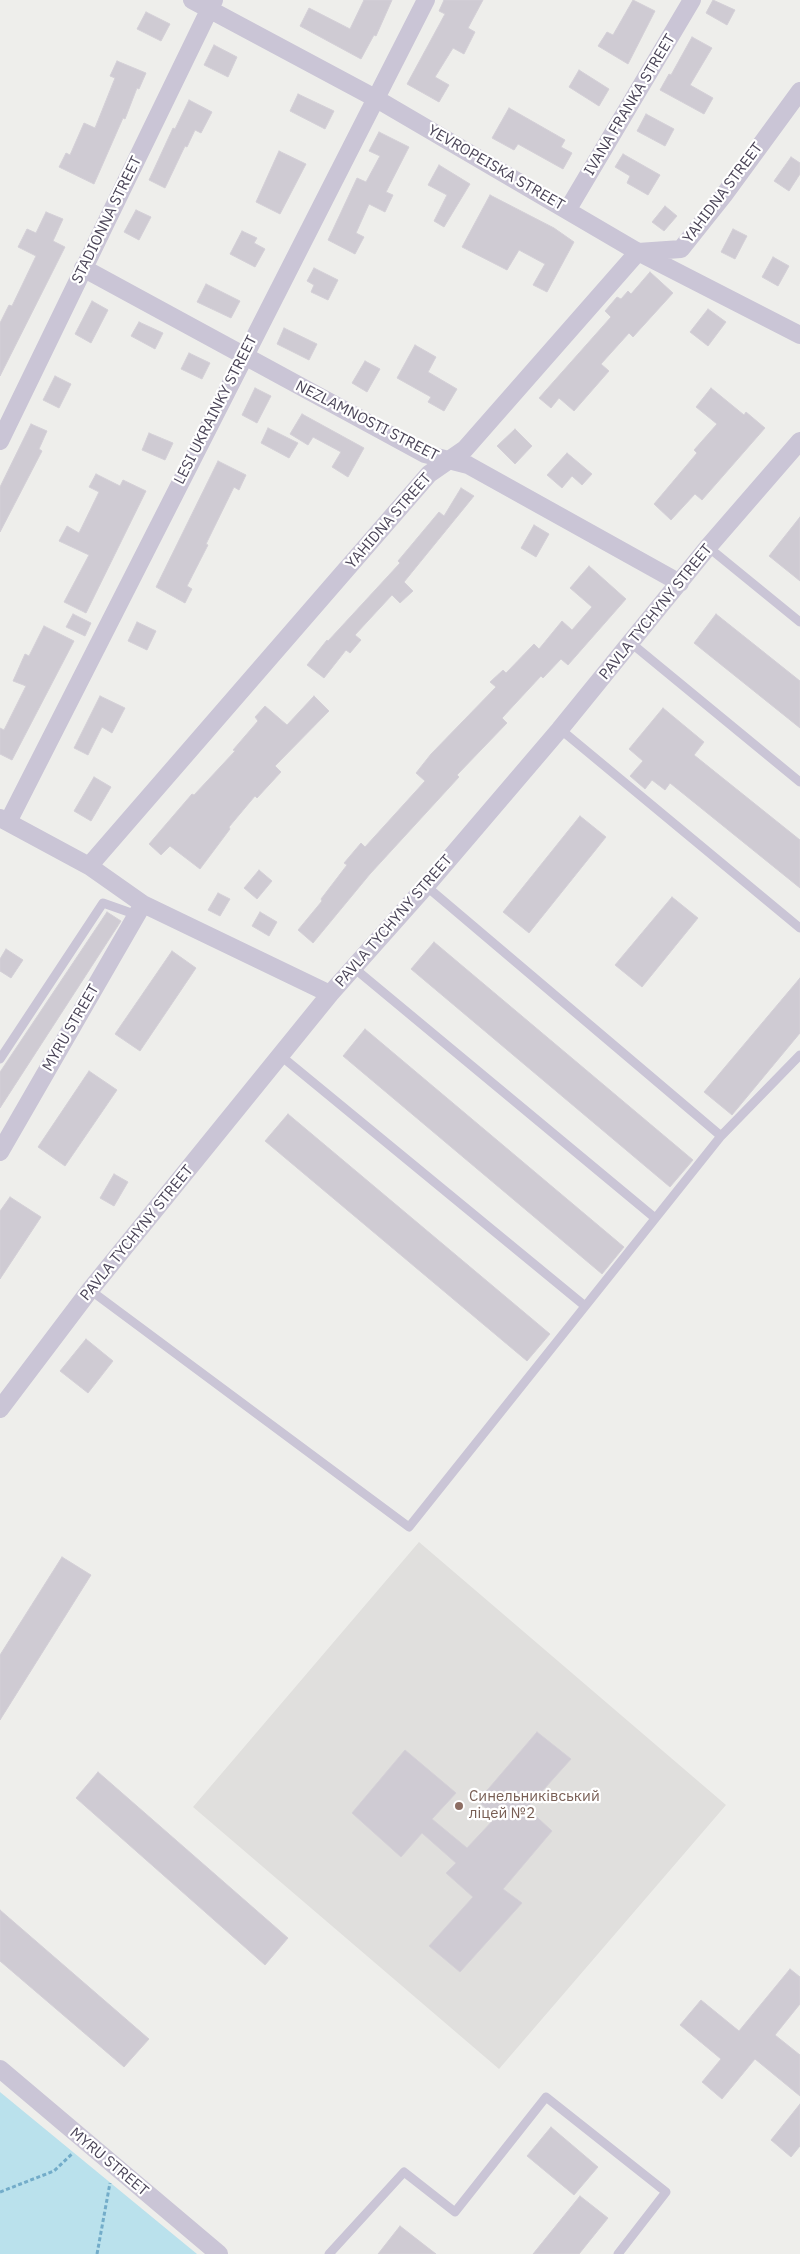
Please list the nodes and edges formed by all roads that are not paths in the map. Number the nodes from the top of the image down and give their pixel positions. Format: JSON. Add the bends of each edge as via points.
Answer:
{"nodes":[{"id":1,"x":192,"y":0,"type":"edge"},
{"id":2,"x":426,"y":0,"type":"edge"},
{"id":3,"x":692,"y":0,"type":"edge"},
{"id":4,"x":212,"y":4,"type":"edge"},
{"id":5,"x":800,"y":91,"type":"edge"},
{"id":6,"x":375,"y":98,"type":"junction"},
{"id":7,"x":568,"y":209,"type":"junction"},
{"id":8,"x":638,"y":252,"type":"junction"},
{"id":9,"x":83,"y":268,"type":"junction"},
{"id":10,"x":800,"y":335,"type":"edge"},
{"id":11,"x":243,"y":357,"type":"junction"},
{"id":12,"x":0,"y":441,"type":"edge"},
{"id":13,"x":797,"y":452,"type":"edge"},
{"id":14,"x":446,"y":461,"type":"junction"},
{"id":15,"x":708,"y":547,"type":"junction"},
{"id":16,"x":680,"y":583,"type":"junction"},
{"id":17,"x":800,"y":622,"type":"edge"},
{"id":18,"x":631,"y":643,"type":"junction"},
{"id":19,"x":560,"y":729,"type":"junction"},
{"id":20,"x":800,"y":782,"type":"edge"},
{"id":21,"x":4,"y":820,"type":"edge"},
{"id":22,"x":89,"y":866,"type":"junction"},
{"id":23,"x":426,"y":886,"type":"junction"},
{"id":24,"x":140,"y":909,"type":"junction"},
{"id":25,"x":800,"y":928,"type":"edge"},
{"id":26,"x":354,"y":968,"type":"junction"},
{"id":27,"x":330,"y":994,"type":"junction"},
{"id":28,"x":281,"y":1056,"type":"junction"},
{"id":29,"x":800,"y":1056,"type":"edge"},
{"id":30,"x":0,"y":1058,"type":"edge"},
{"id":31,"x":721,"y":1136,"type":"junction"},
{"id":32,"x":0,"y":1152,"type":"edge"},
{"id":33,"x":655,"y":1218,"type":"junction"},
{"id":34,"x":90,"y":1290,"type":"junction"},
{"id":35,"x":585,"y":1306,"type":"junction"},
{"id":36,"x":0,"y":1409,"type":"edge"},
{"id":37,"x":0,"y":2069,"type":"edge"},
{"id":38,"x":219,"y":2254,"type":"edge"},
{"id":39,"x":329,"y":2254,"type":"edge"},
{"id":40,"x":618,"y":2254,"type":"edge"}],
"edges":[{"from":1,"to":4,"type":"street","name":"YEVROPEISKA STREET"},
{"from":2,"to":6,"type":"street","name":"LESI UKRAINKY STREET"},
{"from":3,"to":7,"type":"street","name":"IVANA FRANKA STREET"},
{"from":4,"to":6,"type":"street","name":"YEVROPEISKA STREET"},
{"from":4,"to":9,"type":"street","name":"STADIONNA STREET"},
{"from":5,"to":8,"type":"street","name":"YAHIDNA STREET","via":[[681,249]]},
{"from":6,"to":7,"type":"street","name":"YEVROPEISKA STREET"},
{"from":6,"to":11,"type":"street","name":"LESI UKRAINKY STREET"},
{"from":7,"to":8,"type":"street","name":"YEVROPEISKA STREET"},
{"from":8,"to":10,"type":"street","name":"YEVROPEISKA STREET"},
{"from":8,"to":14,"type":"street","name":"YAHIDNA STREET","via":[[465,449]]},
{"from":9,"to":11,"type":"street","name":"NEZLAMNOSTI STREET"},
{"from":9,"to":12,"type":"street","name":"STADIONNA STREET"},
{"from":11,"to":14,"type":"street","name":"NEZLAMNOSTI STREET","via":[[425,454]]},
{"from":11,"to":21,"type":"street","name":"LESI UKRAINKY STREET"},
{"from":13,"to":15,"type":"street","name":"PAVLA TYCHYNY STREET"},
{"from":14,"to":16,"type":"street","name":"NEZLAMNOSTI STREET","via":[[468,465]]},
{"from":14,"to":22,"type":"street","name":"YAHIDNA STREET","via":[[423,481]]},
{"from":15,"to":16,"type":"street","name":"PAVLA TYCHYNY STREET"},
{"from":15,"to":17,"type":"lane"},
{"from":16,"to":18,"type":"street","name":"PAVLA TYCHYNY STREET"},
{"from":18,"to":19,"type":"street","name":"PAVLA TYCHYNY STREET"},
{"from":18,"to":20,"type":"lane"},
{"from":19,"to":23,"type":"street","name":"PAVLA TYCHYNY STREET"},
{"from":19,"to":25,"type":"lane"},
{"from":21,"to":22,"type":"street"},
{"from":22,"to":24,"type":"street"},
{"from":23,"to":26,"type":"street","name":"PAVLA TYCHYNY STREET"},
{"from":23,"to":31,"type":"lane"},
{"from":24,"to":27,"type":"street"},
{"from":24,"to":30,"type":"lane","via":[[103,903]]},
{"from":24,"to":32,"type":"street","name":"MYRU STREET"},
{"from":26,"to":27,"type":"street","name":"PAVLA TYCHYNY STREET"},
{"from":26,"to":33,"type":"lane"},
{"from":27,"to":28,"type":"street","name":"PAVLA TYCHYNY STREET"},
{"from":28,"to":34,"type":"street","name":"PAVLA TYCHYNY STREET"},
{"from":28,"to":35,"type":"lane"},
{"from":29,"to":31,"type":"lane"},
{"from":31,"to":33,"type":"lane"},
{"from":33,"to":35,"type":"lane"},
{"from":34,"to":35,"type":"lane","via":[[409,1527]]},
{"from":34,"to":36,"type":"street","name":"PAVLA TYCHYNY STREET"},
{"from":37,"to":38,"type":"street","name":"MYRU STREET"},
{"from":39,"to":40,"type":"lane","via":[[404,2172],[455,2212],[546,2097],[666,2192]]}]}
